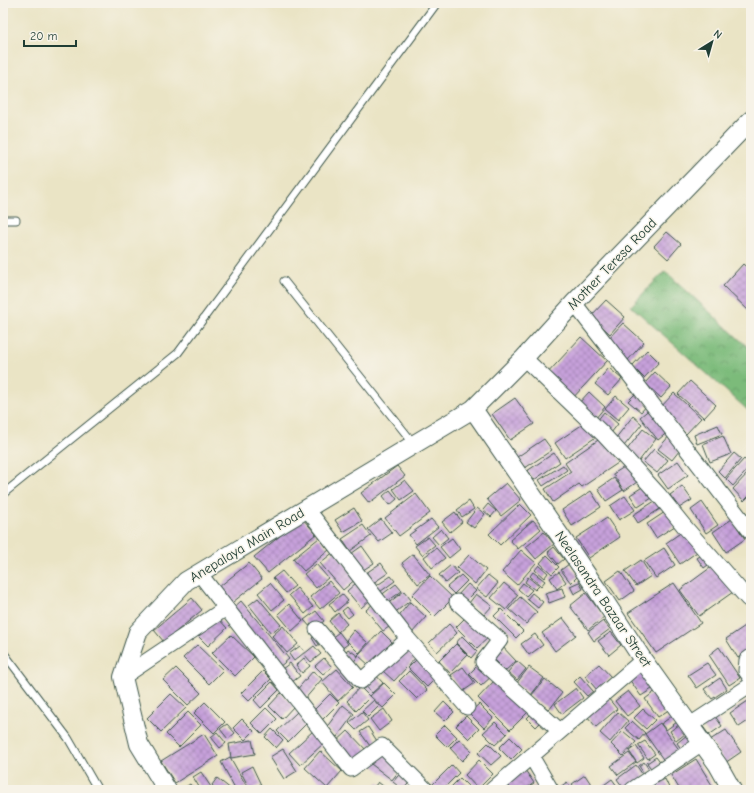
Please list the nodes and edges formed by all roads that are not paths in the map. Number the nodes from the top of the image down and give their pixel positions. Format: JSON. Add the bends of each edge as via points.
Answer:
{"nodes":[{"id":1,"x":437,"y":3,"type":"edge"},
{"id":2,"x":751,"y":120,"type":"edge"},
{"id":3,"x":3,"y":220,"type":"edge"},
{"id":4,"x":16,"y":220,"type":"dead end"},
{"id":5,"x":284,"y":281,"type":"dead end"},
{"id":6,"x":574,"y":303,"type":"junction"},
{"id":7,"x":524,"y":358,"type":"junction"},
{"id":8,"x":473,"y":409,"type":"junction"},
{"id":9,"x":414,"y":444,"type":"junction"},
{"id":10,"x":3,"y":494,"type":"edge"},
{"id":11,"x":307,"y":509,"type":"junction"},
{"id":12,"x":751,"y":532,"type":"edge"},
{"id":13,"x":199,"y":573,"type":"junction"},
{"id":14,"x":748,"y":599,"type":"dead end"},
{"id":15,"x":457,"y":602,"type":"dead end"},
{"id":16,"x":226,"y":608,"type":"junction"},
{"id":17,"x":317,"y":629,"type":"dead end"},
{"id":18,"x":408,"y":639,"type":"junction"},
{"id":19,"x":3,"y":652,"type":"edge"},
{"id":20,"x":751,"y":657,"type":"edge"},
{"id":21,"x":643,"y":660,"type":"junction"},
{"id":22,"x":123,"y":677,"type":"junction"},
{"id":23,"x":751,"y":678,"type":"edge"},
{"id":24,"x":751,"y":685,"type":"edge"},
{"id":25,"x":467,"y":707,"type":"dead end"},
{"id":26,"x":690,"y":725,"type":"junction"},
{"id":27,"x":560,"y":731,"type":"junction"},
{"id":28,"x":702,"y":743,"type":"junction"},
{"id":29,"x":532,"y":756,"type":"junction"},
{"id":30,"x":98,"y":790,"type":"edge"},
{"id":31,"x":167,"y":790,"type":"edge"},
{"id":32,"x":426,"y":790,"type":"edge"},
{"id":33,"x":492,"y":790,"type":"edge"},
{"id":34,"x":551,"y":790,"type":"edge"},
{"id":35,"x":632,"y":790,"type":"edge"},
{"id":36,"x":732,"y":790,"type":"edge"}],
"edges":[{"from":1,"to":10,"type":"lane","via":[[178,353]]},
{"from":2,"to":6,"type":"street","name":"Mother Teresa Road"},
{"from":3,"to":4,"type":"lane"},
{"from":5,"to":9,"type":"lane"},
{"from":6,"to":7,"type":"street","name":"Mother Teresa Road"},
{"from":6,"to":12,"type":"street"},
{"from":7,"to":8,"type":"street","name":"Mother Teresa Road"},
{"from":7,"to":14,"type":"street","via":[[602,433]]},
{"from":8,"to":9,"type":"street","name":"Anepalaya Main Road"},
{"from":8,"to":21,"type":"street","name":"Neelasandra Bazaar Street"},
{"from":9,"to":11,"type":"street","name":"Anepalaya Main Road"},
{"from":11,"to":13,"type":"street","name":"Anepalaya Main Road"},
{"from":11,"to":18,"type":"street"},
{"from":13,"to":16,"type":"street"},
{"from":13,"to":22,"type":"street","name":"Anepalaya Main Road","via":[[186,581],[138,632]]},
{"from":15,"to":27,"type":"street","via":[[500,640],[483,662]]},
{"from":16,"to":22,"type":"street"},
{"from":16,"to":32,"type":"street","via":[[351,769],[382,746]]},
{"from":17,"to":18,"type":"street","via":[[361,681]]},
{"from":18,"to":25,"type":"street"},
{"from":19,"to":30,"type":"lane","via":[[68,738]]},
{"from":20,"to":23,"type":"street","via":[[747,660],[746,671]]},
{"from":21,"to":26,"type":"street","name":"Neelasandra Bazaar Street"},
{"from":21,"to":27,"type":"street"},
{"from":22,"to":31,"type":"street","via":[[139,744]]},
{"from":24,"to":26,"type":"street"},
{"from":26,"to":28,"type":"street","name":"Neelasandra Bazaar Street"},
{"from":27,"to":29,"type":"street"},
{"from":28,"to":35,"type":"street"},
{"from":28,"to":36,"type":"street","name":"Neelasandra Bazaar Street"},
{"from":29,"to":33,"type":"street"},
{"from":29,"to":34,"type":"street"}]}
